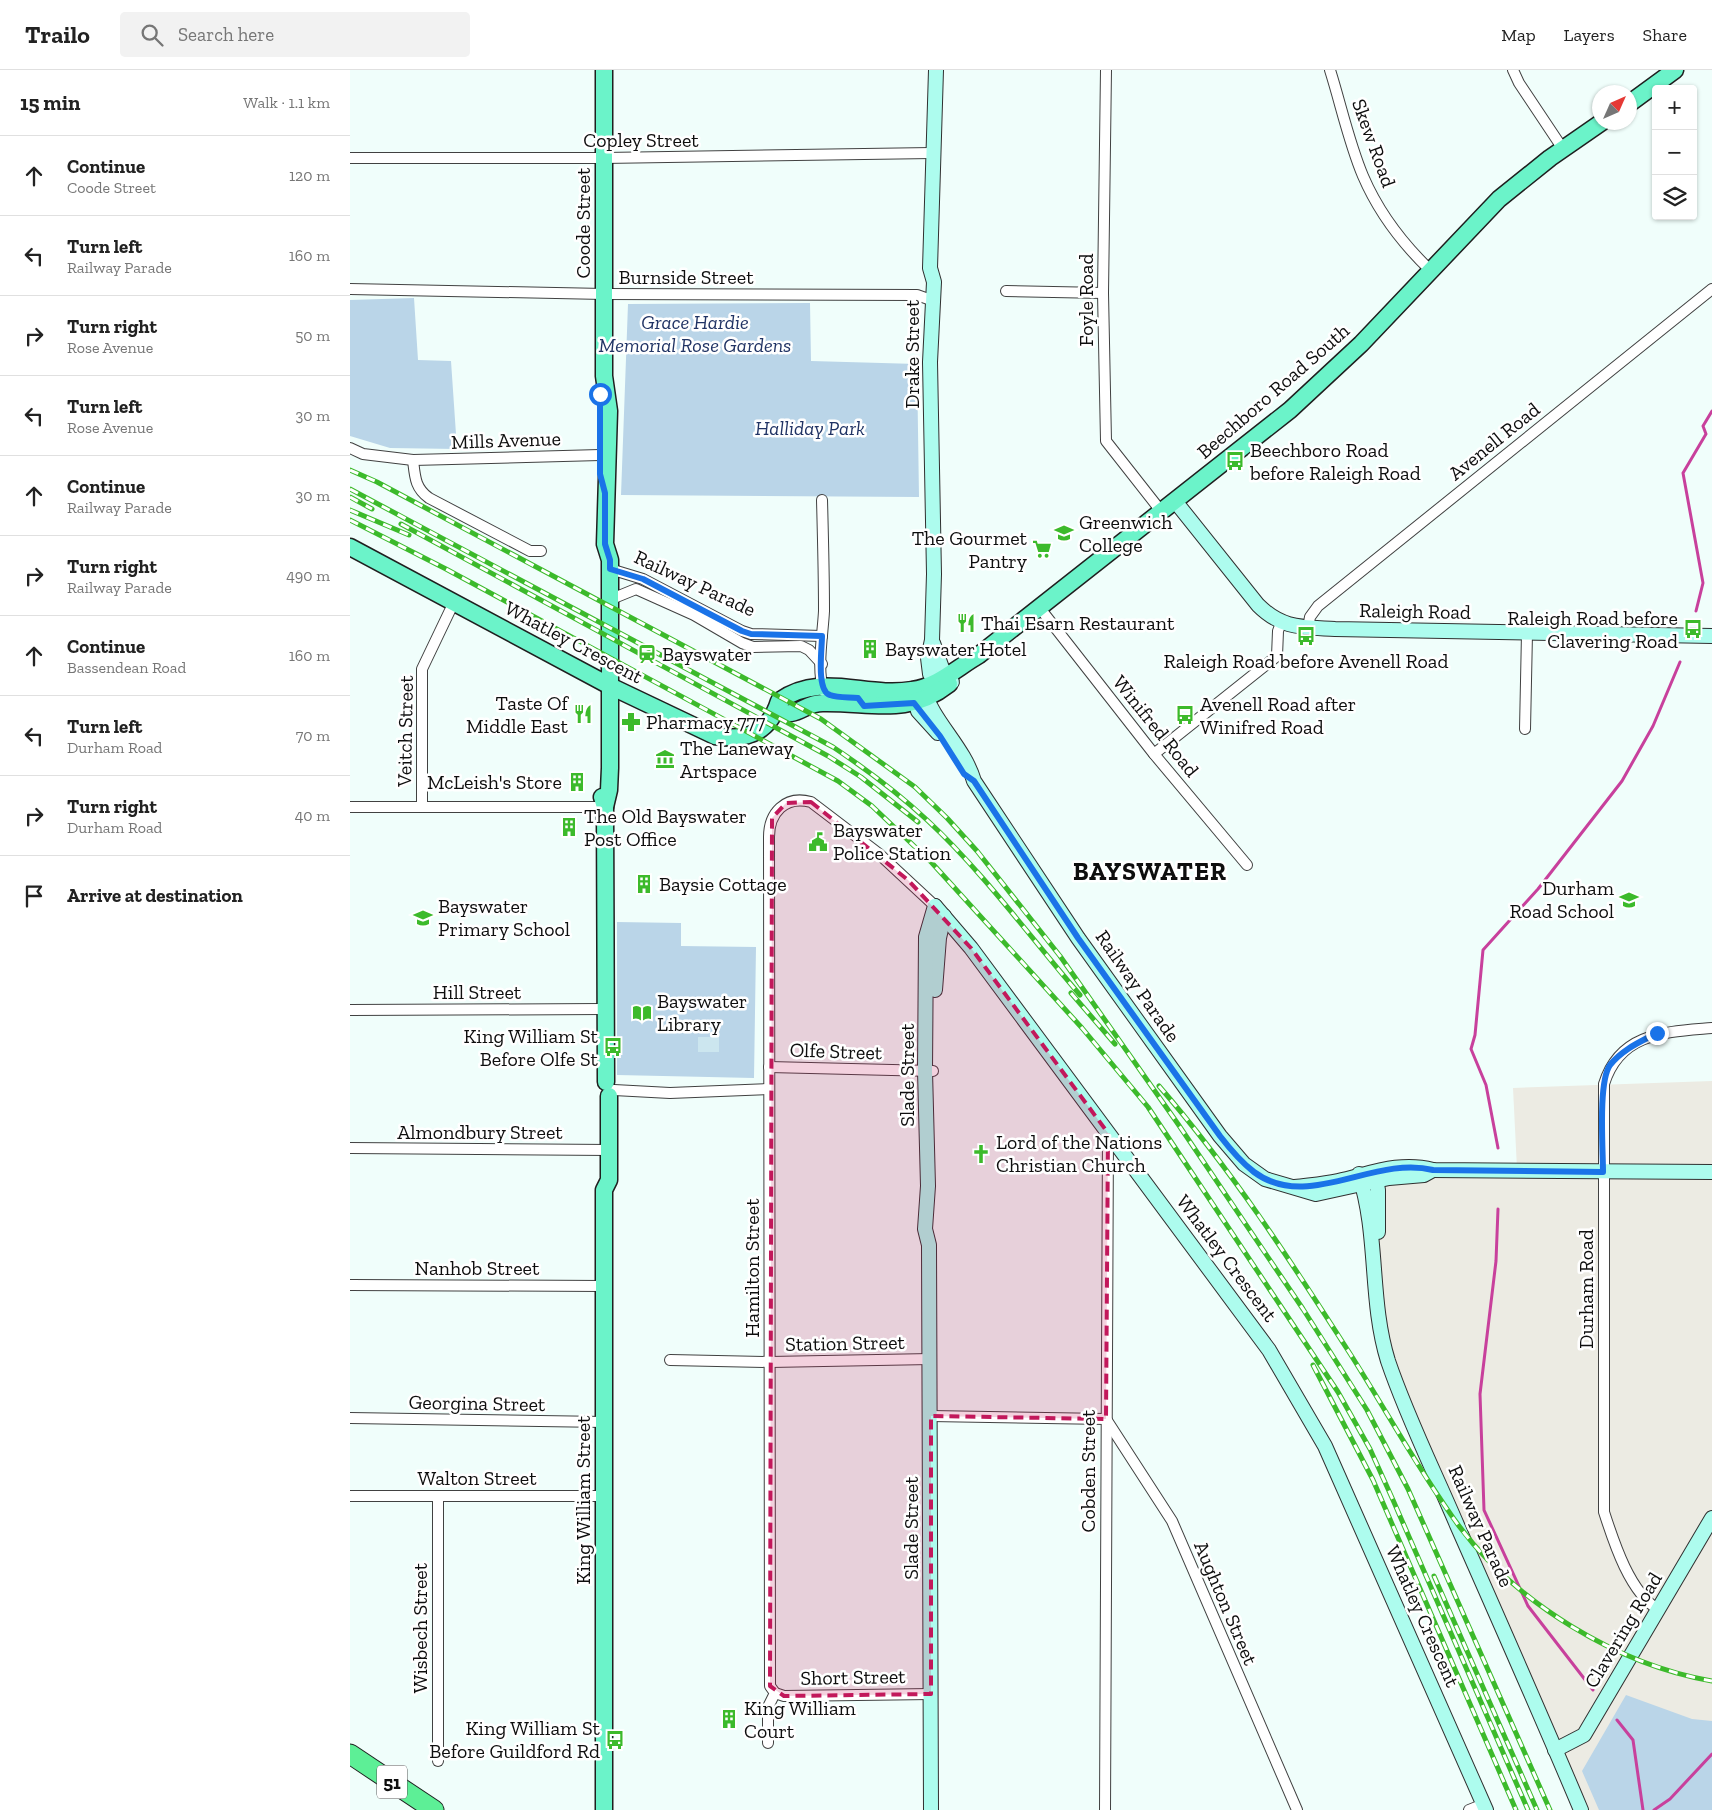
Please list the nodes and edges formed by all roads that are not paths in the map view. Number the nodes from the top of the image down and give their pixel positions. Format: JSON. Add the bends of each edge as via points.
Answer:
{"nodes":[{"id":1,"x":604,"y":70,"type":"edge"},
{"id":2,"x":936,"y":70,"type":"edge"},
{"id":3,"x":1106,"y":70,"type":"edge"},
{"id":4,"x":1330,"y":70,"type":"edge"},
{"id":5,"x":1513,"y":70,"type":"edge"},
{"id":6,"x":1675,"y":70,"type":"edge"},
{"id":7,"x":1637,"y":99,"type":"edge"},
{"id":8,"x":1592,"y":129,"type":"edge"},
{"id":9,"x":1563,"y":149,"type":"junction"},
{"id":10,"x":932,"y":154,"type":"junction"},
{"id":11,"x":350,"y":158,"type":"edge"},
{"id":12,"x":604,"y":158,"type":"junction"},
{"id":13,"x":1430,"y":270,"type":"junction"},
{"id":14,"x":350,"y":289,"type":"edge"},
{"id":15,"x":1712,"y":289,"type":"edge"},
{"id":16,"x":1006,"y":291,"type":"dead end"},
{"id":17,"x":1103,"y":293,"type":"junction"},
{"id":18,"x":604,"y":294,"type":"junction"},
{"id":19,"x":931,"y":300,"type":"junction"},
{"id":20,"x":604,"y":376,"type":"junction"},
{"id":21,"x":350,"y":448,"type":"edge"},
{"id":22,"x":600,"y":455,"type":"junction"},
{"id":23,"x":414,"y":460,"type":"junction"},
{"id":24,"x":605,"y":493,"type":"junction"},
{"id":25,"x":822,"y":500,"type":"dead end"},
{"id":26,"x":1175,"y":501,"type":"junction"},
{"id":27,"x":1161,"y":511,"type":"junction"},
{"id":28,"x":605,"y":544,"type":"junction"},
{"id":29,"x":350,"y":547,"type":"edge"},
{"id":30,"x":541,"y":552,"type":"dead end"},
{"id":31,"x":610,"y":569,"type":"junction"},
{"id":32,"x":609,"y":600,"type":"junction"},
{"id":33,"x":454,"y":602,"type":"junction"},
{"id":34,"x":1039,"y":607,"type":"junction"},
{"id":35,"x":1281,"y":623,"type":"junction"},
{"id":36,"x":1308,"y":628,"type":"junction"},
{"id":37,"x":1527,"y":633,"type":"junction"},
{"id":38,"x":822,"y":636,"type":"junction"},
{"id":39,"x":1712,"y":636,"type":"edge"},
{"id":40,"x":822,"y":664,"type":"junction"},
{"id":41,"x":605,"y":684,"type":"junction"},
{"id":42,"x":822,"y":685,"type":"junction"},
{"id":43,"x":931,"y":689,"type":"junction"},
{"id":44,"x":864,"y":706,"type":"junction"},
{"id":45,"x":601,"y":707,"type":"joint"},
{"id":46,"x":776,"y":710,"type":"junction"},
{"id":47,"x":1525,"y":729,"type":"dead end"},
{"id":48,"x":1154,"y":754,"type":"junction"},
{"id":49,"x":792,"y":801,"type":"joint"},
{"id":50,"x":350,"y":807,"type":"edge"},
{"id":51,"x":422,"y":807,"type":"junction"},
{"id":52,"x":604,"y":807,"type":"junction"},
{"id":53,"x":1246,"y":865,"type":"dead end"},
{"id":54,"x":939,"y":911,"type":"junction"},
{"id":55,"x":604,"y":1009,"type":"junction"},
{"id":56,"x":350,"y":1010,"type":"edge"},
{"id":57,"x":1712,"y":1028,"type":"edge"},
{"id":58,"x":768,"y":1066,"type":"junction"},
{"id":59,"x":929,"y":1071,"type":"junction"},
{"id":60,"x":768,"y":1089,"type":"junction"},
{"id":61,"x":607,"y":1090,"type":"junction"},
{"id":62,"x":1108,"y":1133,"type":"junction"},
{"id":63,"x":350,"y":1148,"type":"edge"},
{"id":64,"x":605,"y":1150,"type":"junction"},
{"id":65,"x":1603,"y":1172,"type":"junction"},
{"id":66,"x":1712,"y":1172,"type":"edge"},
{"id":67,"x":1376,"y":1176,"type":"junction"},
{"id":68,"x":1361,"y":1179,"type":"junction"},
{"id":69,"x":1374,"y":1250,"type":"junction"},
{"id":70,"x":350,"y":1285,"type":"edge"},
{"id":71,"x":604,"y":1286,"type":"junction"},
{"id":72,"x":930,"y":1359,"type":"junction"},
{"id":73,"x":670,"y":1360,"type":"dead end"},
{"id":74,"x":770,"y":1362,"type":"junction"},
{"id":75,"x":931,"y":1416,"type":"junction"},
{"id":76,"x":350,"y":1418,"type":"edge"},
{"id":77,"x":1106,"y":1419,"type":"junction"},
{"id":78,"x":604,"y":1422,"type":"junction"},
{"id":79,"x":350,"y":1496,"type":"edge"},
{"id":80,"x":438,"y":1496,"type":"junction"},
{"id":81,"x":604,"y":1496,"type":"junction"},
{"id":82,"x":1712,"y":1518,"type":"edge"},
{"id":83,"x":1659,"y":1610,"type":"junction"},
{"id":84,"x":775,"y":1692,"type":"junction"},
{"id":85,"x":931,"y":1694,"type":"junction"},
{"id":86,"x":768,"y":1743,"type":"dead end"},
{"id":87,"x":1556,"y":1750,"type":"junction"},
{"id":88,"x":350,"y":1754,"type":"edge"},
{"id":89,"x":438,"y":1761,"type":"dead end"},
{"id":90,"x":1485,"y":1807,"type":"edge"},
{"id":91,"x":434,"y":1810,"type":"edge"},
{"id":92,"x":604,"y":1810,"type":"edge"},
{"id":93,"x":931,"y":1810,"type":"edge"},
{"id":94,"x":1105,"y":1810,"type":"edge"},
{"id":95,"x":1297,"y":1810,"type":"edge"},
{"id":96,"x":1470,"y":1810,"type":"edge"},
{"id":97,"x":1581,"y":1810,"type":"edge"}],
"edges":[{"from":1,"to":12,"type":"main road","name":"Coode Street"},
{"from":2,"to":10,"type":"street","name":"Drake Street"},
{"from":3,"to":17,"type":"street","name":"Foyle Road"},
{"from":4,"to":13,"type":"street","name":"Skew Road","via":[[1363,176],[1397,233]]},
{"from":5,"to":9,"type":"street"},
{"from":6,"to":7,"type":"main road"},
{"from":8,"to":9,"type":"main road","name":"Beechboro Road South"},
{"from":9,"to":13,"type":"main road","name":"Beechboro Road South","via":[[1499,199]]},
{"from":10,"to":12,"type":"street","name":"Copley Street"},
{"from":10,"to":19,"type":"street","name":"Drake Street","via":[[930,268],[934,282]]},
{"from":11,"to":12,"type":"street","name":"Copley Street"},
{"from":12,"to":18,"type":"main road","name":"Coode Street"},
{"from":13,"to":26,"type":"main road","name":"Beechboro Road South","via":[[1326,378]]},
{"from":14,"to":18,"type":"street","name":"Burnside Street"},
{"from":15,"to":36,"type":"street","name":"Avenell Road","via":[[1318,606],[1310,616]]},
{"from":16,"to":17,"type":"street"},
{"from":17,"to":27,"type":"street","name":"Foyle Road","via":[[1106,441]]},
{"from":18,"to":19,"type":"street","name":"Burnside Street","via":[[917,295]]},
{"from":18,"to":20,"type":"main road","name":"Coode Street"},
{"from":19,"to":43,"type":"street","name":"Drake Street","via":[[934,574],[932,640],[928,658]]},
{"from":20,"to":22,"type":"main road","name":"Coode Street","via":[[600,394]]},
{"from":20,"to":24,"type":"main road","name":"Coode Street","via":[[609,411],[609,474]]},
{"from":21,"to":23,"type":"street","via":[[364,454]]},
{"from":22,"to":23,"type":"street","name":"Mills Avenue"},
{"from":22,"to":24,"type":"main road","name":"Coode Street"},
{"from":23,"to":30,"type":"street","via":[[420,492],[530,551]]},
{"from":24,"to":28,"type":"main road","name":"Coode Street"},
{"from":25,"to":38,"type":"street"},
{"from":26,"to":27,"type":"main road","name":"Beechboro Road South"},
{"from":26,"to":35,"type":"street","name":"Raleigh Road","via":[[1258,604]]},
{"from":27,"to":34,"type":"main road","name":"Beechboro Road South"},
{"from":28,"to":31,"type":"main road","name":"Coode Street"},
{"from":28,"to":41,"type":"main road","name":"Coode Street","via":[[600,554]]},
{"from":29,"to":33,"type":"main road","name":"Whatley Crescent"},
{"from":31,"to":32,"type":"main road","name":"Coode Street"},
{"from":31,"to":38,"type":"street","name":"Railway Parade","via":[[643,579],[751,634]]},
{"from":32,"to":40,"type":"street","name":"Railway Parade","via":[[636,589],[694,615],[742,643],[753,647],[801,646]]},
{"from":32,"to":41,"type":"main road","name":"Coode Street"},
{"from":33,"to":41,"type":"main road","name":"Whatley Crescent"},
{"from":33,"to":51,"type":"street","name":"Veitch Street","via":[[422,668]]},
{"from":34,"to":43,"type":"main road","name":"Beechboro Road South"},
{"from":34,"to":48,"type":"street","name":"Winifred Road"},
{"from":35,"to":36,"type":"street","name":"Raleigh Road"},
{"from":35,"to":48,"type":"street","via":[[1277,656]]},
{"from":36,"to":37,"type":"street","name":"Raleigh Road"},
{"from":37,"to":39,"type":"street","name":"Raleigh Road"},
{"from":37,"to":47,"type":"street"},
{"from":38,"to":40,"type":"street"},
{"from":40,"to":42,"type":"street"},
{"from":41,"to":45,"type":"main road","name":"Coode Street"},
{"from":41,"to":46,"type":"main road","name":"Whatley Crescent","via":[[714,736],[734,739],[751,735],[758,732]]},
{"from":41,"to":52,"type":"main road","name":"King William Street","via":[[609,790]]},
{"from":42,"to":43,"type":"main road","via":[[893,691]]},
{"from":42,"to":44,"type":"street","via":[[825,693],[831,696],[858,698]]},
{"from":42,"to":46,"type":"main road","name":"Whatley Crescent","via":[[792,692],[779,701]]},
{"from":43,"to":44,"type":"main road"},
{"from":43,"to":68,"type":"street","name":"Railway Parade","via":[[940,736],[964,774],[974,781],[1078,938],[1220,1136],[1254,1172],[1293,1188]]},
{"from":44,"to":46,"type":"main road","via":[[824,703],[808,704],[790,714]]},
{"from":45,"to":52,"type":"main road","name":"King William Street"},
{"from":48,"to":53,"type":"street","name":"Winifred Road"},
{"from":49,"to":54,"type":"street","name":"Whatley Crescent","via":[[804,800],[819,806],[878,853]]},
{"from":49,"to":58,"type":"street","name":"Hamilton Street","via":[[778,809],[769,826]]},
{"from":50,"to":51,"type":"street"},
{"from":51,"to":52,"type":"street"},
{"from":52,"to":55,"type":"main road","name":"King William Street"},
{"from":54,"to":59,"type":"street","name":"Slade Street"},
{"from":54,"to":62,"type":"street","name":"Whatley Crescent","via":[[971,948]]},
{"from":55,"to":56,"type":"street","name":"Hill Street"},
{"from":55,"to":61,"type":"main road","name":"King William Street"},
{"from":57,"to":65,"type":"street","name":"Durham Road","via":[[1657,1033],[1628,1048],[1609,1066],[1604,1084]]},
{"from":58,"to":59,"type":"street","name":"Olfe Street"},
{"from":58,"to":60,"type":"street","name":"Hamilton Street"},
{"from":59,"to":72,"type":"street","name":"Slade Street","via":[[934,1170],[933,1229],[929,1245]]},
{"from":60,"to":61,"type":"street","via":[[670,1093]]},
{"from":60,"to":74,"type":"street","name":"Hamilton Street"},
{"from":61,"to":64,"type":"main road","name":"King William Street"},
{"from":62,"to":77,"type":"street","name":"Cobden Street"},
{"from":62,"to":90,"type":"street","name":"Whatley Crescent","via":[[1269,1350],[1325,1446]]},
{"from":63,"to":64,"type":"street","name":"Almondbury Street"},
{"from":64,"to":71,"type":"main road","name":"King William Street","via":[[609,1180],[604,1190]]},
{"from":65,"to":66,"type":"street"},
{"from":65,"to":67,"type":"street","via":[[1433,1170],[1424,1175]]},
{"from":65,"to":83,"type":"street","name":"Durham Road","via":[[1604,1512],[1613,1540],[1636,1588]]},
{"from":67,"to":68,"type":"street","name":"Railway Parade"},
{"from":67,"to":69,"type":"street","name":"Railway Parade","via":[[1378,1237]]},
{"from":68,"to":69,"type":"street","name":"Railway Parade","via":[[1368,1208],[1369,1237]]},
{"from":69,"to":87,"type":"street","name":"Railway Parade","via":[[1376,1294],[1388,1359],[1417,1433]]},
{"from":70,"to":71,"type":"street","name":"Nanhob Street"},
{"from":71,"to":78,"type":"main road","name":"King William Street"},
{"from":72,"to":74,"type":"street","name":"Station Street"},
{"from":72,"to":75,"type":"street","name":"Slade Street"},
{"from":73,"to":74,"type":"street","name":"Station Street"},
{"from":74,"to":84,"type":"street","name":"Hamilton Street","via":[[770,1686]]},
{"from":75,"to":77,"type":"street"},
{"from":75,"to":85,"type":"street","name":"Slade Street"},
{"from":76,"to":78,"type":"street","name":"Georgina Street"},
{"from":77,"to":94,"type":"street","name":"Cobden Street"},
{"from":77,"to":95,"type":"street","name":"Aughton Street","via":[[1172,1521]]},
{"from":78,"to":81,"type":"main road","name":"King William Street"},
{"from":79,"to":80,"type":"street","name":"Walton Street"},
{"from":80,"to":81,"type":"street","name":"Walton Street"},
{"from":80,"to":89,"type":"street","name":"Wisbech Street"},
{"from":81,"to":92,"type":"main road","name":"King William Street"},
{"from":82,"to":83,"type":"street","name":"Clavering Road"},
{"from":83,"to":87,"type":"street","name":"Clavering Road","via":[[1584,1735]]},
{"from":84,"to":85,"type":"street","name":"Short Street","via":[[784,1696]]},
{"from":84,"to":86,"type":"street","name":"Hamilton Street","via":[[768,1707]]},
{"from":85,"to":93,"type":"street","name":"Slade Street"},
{"from":87,"to":97,"type":"street","name":"Railway Parade"},
{"from":88,"to":91,"type":"highway","number":"51"},
{"from":90,"to":96,"type":"street"}]}
